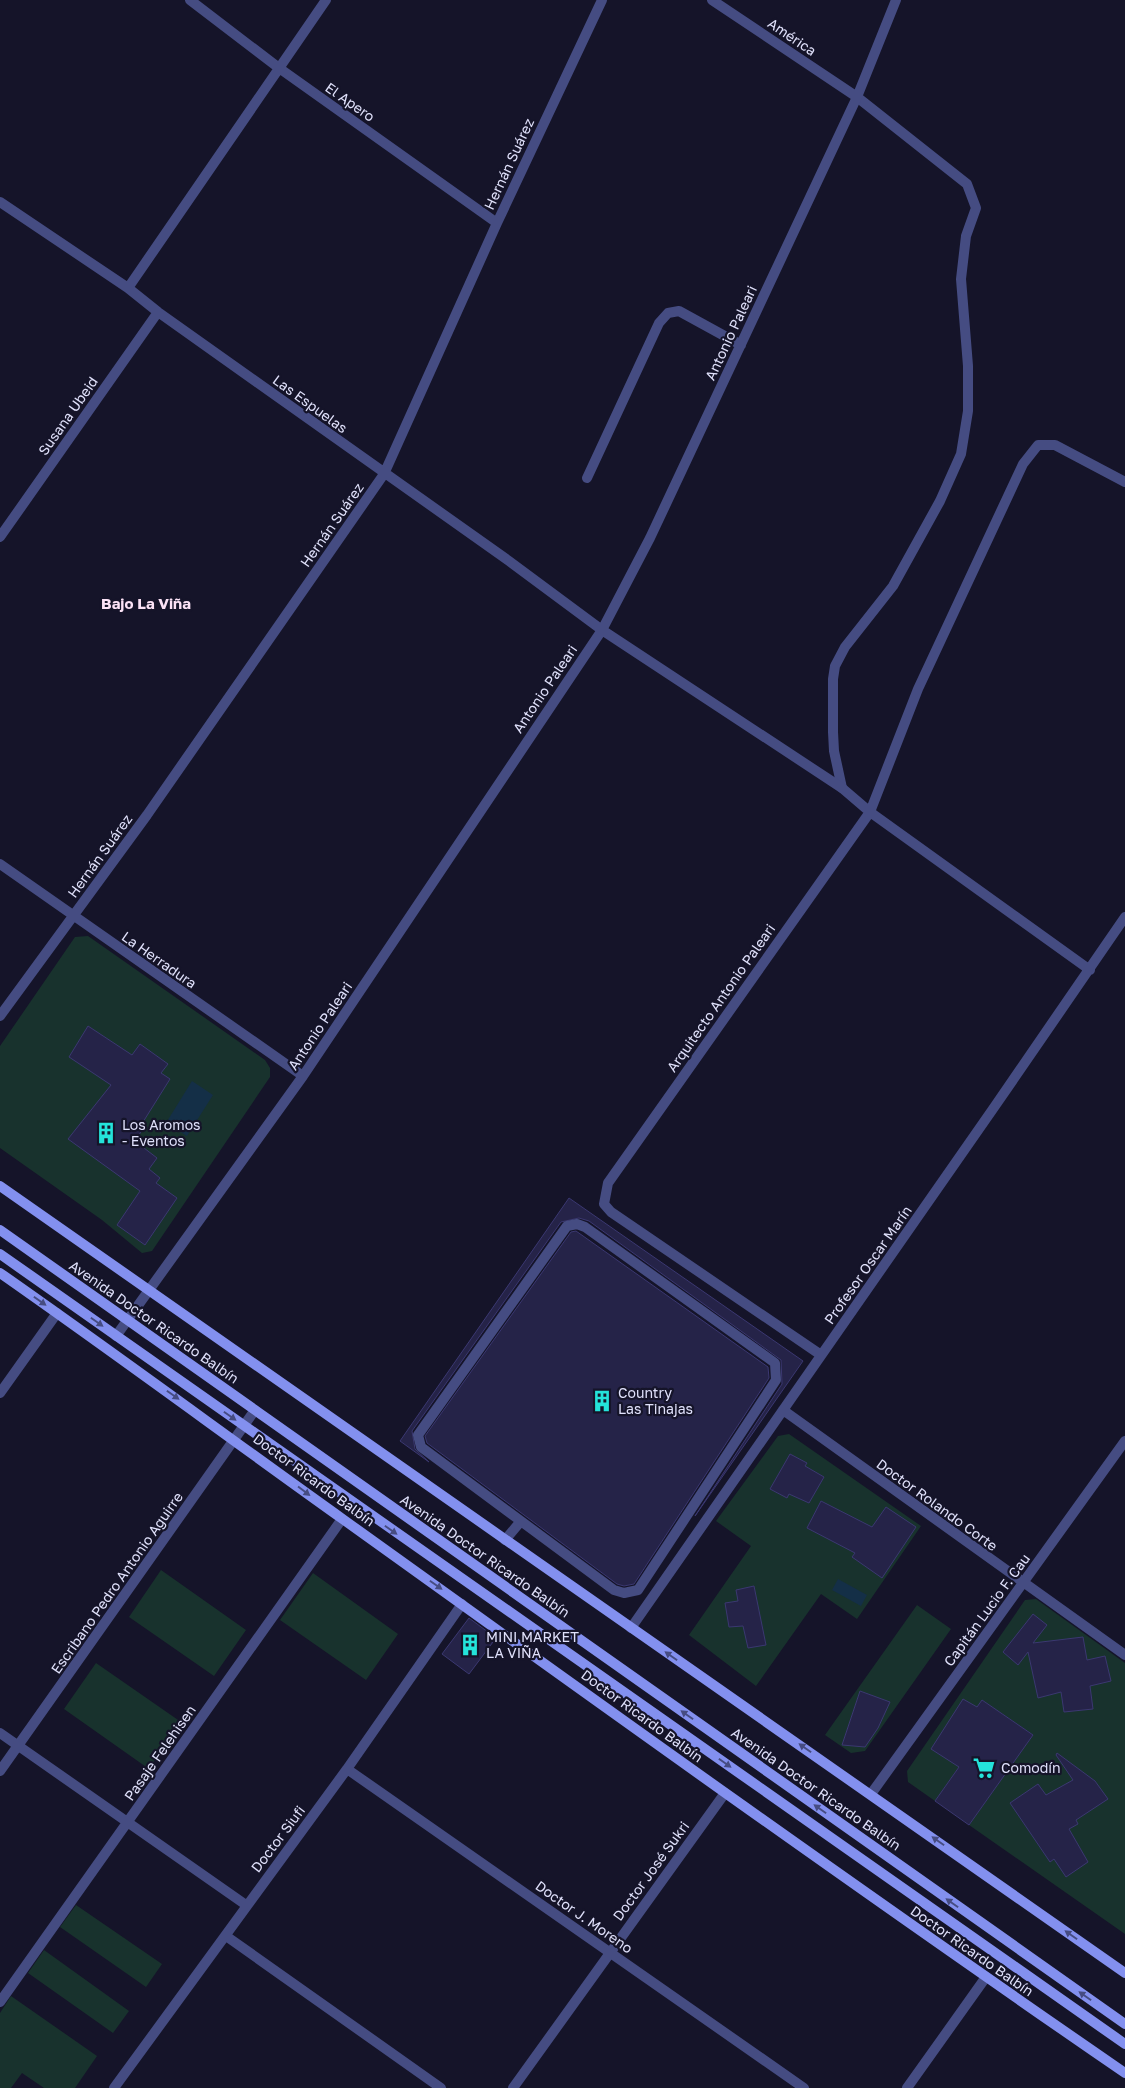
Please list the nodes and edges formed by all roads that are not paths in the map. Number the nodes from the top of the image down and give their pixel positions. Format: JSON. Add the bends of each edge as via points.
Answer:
{"nodes":[{"id":1,"x":190,"y":0,"type":"edge"},
{"id":2,"x":326,"y":0,"type":"edge"},
{"id":3,"x":602,"y":0,"type":"edge"},
{"id":4,"x":712,"y":0,"type":"edge"},
{"id":5,"x":896,"y":0,"type":"edge"},
{"id":6,"x":279,"y":68,"type":"junction"},
{"id":7,"x":857,"y":97,"type":"junction"},
{"id":8,"x":0,"y":202,"type":"edge"},
{"id":9,"x":497,"y":223,"type":"junction"},
{"id":10,"x":128,"y":288,"type":"junction"},
{"id":11,"x":158,"y":312,"type":"junction"},
{"id":12,"x":741,"y":345,"type":"junction"},
{"id":13,"x":384,"y":474,"type":"junction"},
{"id":14,"x":587,"y":478,"type":"dead end"},
{"id":15,"x":1125,"y":482,"type":"edge"},
{"id":16,"x":0,"y":537,"type":"edge"},
{"id":17,"x":602,"y":630,"type":"junction"},
{"id":18,"x":842,"y":788,"type":"junction"},
{"id":19,"x":870,"y":812,"type":"junction"},
{"id":20,"x":0,"y":864,"type":"edge"},
{"id":21,"x":73,"y":917,"type":"junction"},
{"id":22,"x":1125,"y":917,"type":"edge"},
{"id":23,"x":1121,"y":927,"type":"edge"},
{"id":24,"x":1090,"y":970,"type":"junction"},
{"id":25,"x":0,"y":1016,"type":"edge"},
{"id":26,"x":303,"y":1076,"type":"junction"},
{"id":27,"x":0,"y":1186,"type":"edge"},
{"id":28,"x":0,"y":1230,"type":"edge"},
{"id":29,"x":0,"y":1254,"type":"edge"},
{"id":30,"x":0,"y":1273,"type":"edge"},
{"id":31,"x":148,"y":1291,"type":"junction"},
{"id":32,"x":57,"y":1313,"type":"junction"},
{"id":33,"x":128,"y":1320,"type":"junction"},
{"id":34,"x":116,"y":1336,"type":"junction"},
{"id":35,"x":821,"y":1355,"type":"junction"},
{"id":36,"x":0,"y":1392,"type":"edge"},
{"id":37,"x":254,"y":1410,"type":"junction"},
{"id":38,"x":783,"y":1410,"type":"junction"},
{"id":39,"x":244,"y":1426,"type":"junction"},
{"id":40,"x":236,"y":1440,"type":"junction"},
{"id":41,"x":1125,"y":1441,"type":"edge"},
{"id":42,"x":342,"y":1519,"type":"junction"},
{"id":43,"x":520,"y":1521,"type":"junction"},
{"id":44,"x":505,"y":1540,"type":"junction"},
{"id":45,"x":1023,"y":1584,"type":"junction"},
{"id":46,"x":462,"y":1604,"type":"junction"},
{"id":47,"x":631,"y":1628,"type":"junction"},
{"id":48,"x":1125,"y":1655,"type":"edge"},
{"id":49,"x":0,"y":1733,"type":"edge"},
{"id":50,"x":18,"y":1745,"type":"junction"},
{"id":51,"x":347,"y":1770,"type":"junction"},
{"id":52,"x":0,"y":1771,"type":"edge"},
{"id":53,"x":725,"y":1793,"type":"junction"},
{"id":54,"x":870,"y":1794,"type":"junction"},
{"id":55,"x":128,"y":1822,"type":"junction"},
{"id":56,"x":246,"y":1905,"type":"junction"},
{"id":57,"x":226,"y":1936,"type":"junction"},
{"id":58,"x":610,"y":1951,"type":"junction"},
{"id":59,"x":1125,"y":1973,"type":"edge"},
{"id":60,"x":986,"y":1977,"type":"junction"},
{"id":61,"x":0,"y":2002,"type":"edge"},
{"id":62,"x":1125,"y":2024,"type":"edge"},
{"id":63,"x":1125,"y":2044,"type":"edge"},
{"id":64,"x":1125,"y":2073,"type":"edge"},
{"id":65,"x":114,"y":2088,"type":"edge"},
{"id":66,"x":441,"y":2088,"type":"edge"},
{"id":67,"x":513,"y":2088,"type":"edge"},
{"id":68,"x":804,"y":2088,"type":"edge"},
{"id":69,"x":907,"y":2088,"type":"edge"}],
"edges":[{"from":1,"to":6,"type":"street","name":"El Apero"},
{"from":2,"to":6,"type":"street"},
{"from":3,"to":9,"type":"street","name":"Hernán Suárez"},
{"from":4,"to":7,"type":"street","name":"América"},
{"from":5,"to":7,"type":"street","name":"Antonio Paleari"},
{"from":6,"to":9,"type":"street","name":"El Apero"},
{"from":6,"to":10,"type":"street"},
{"from":7,"to":12,"type":"street","name":"Antonio Paleari"},
{"from":7,"to":18,"type":"street","name":"América","via":[[967,184],[976,208],[966,236],[960,279],[968,366],[968,411],[962,454],[940,501],[892,586],[844,647],[835,666],[834,751]]},
{"from":8,"to":10,"type":"street","name":"Las Espuelas"},
{"from":9,"to":13,"type":"street","name":"Hernán Suárez"},
{"from":10,"to":11,"type":"street","name":"Las Espuelas"},
{"from":11,"to":13,"type":"street","name":"Las Espuelas"},
{"from":11,"to":16,"type":"street","name":"Susana Ubeid"},
{"from":12,"to":14,"type":"street","via":[[679,312],[668,313],[659,323]]},
{"from":12,"to":17,"type":"street","name":"Antonio Paleari","via":[[650,538]]},
{"from":13,"to":17,"type":"street","name":"Las Espuelas"},
{"from":13,"to":21,"type":"street","name":"Hernán Suárez"},
{"from":15,"to":19,"type":"street","name":"Arquitecto Antonio Paleari","via":[[1055,445],[1038,445],[1023,464],[918,689]]},
{"from":17,"to":18,"type":"street","name":"Las Espuelas"},
{"from":17,"to":26,"type":"street","name":"Antonio Paleari"},
{"from":18,"to":19,"type":"street","name":"Las Espuelas"},
{"from":19,"to":24,"type":"street","name":"Las Espuelas"},
{"from":19,"to":35,"type":"street","name":"Arquitecto Antonio Paleari","via":[[608,1183],[604,1204],[623,1222]]},
{"from":20,"to":21,"type":"street","name":"La Herradura"},
{"from":21,"to":25,"type":"street","name":"Hernán Suárez"},
{"from":21,"to":26,"type":"street","name":"La Herradura"},
{"from":22,"to":23,"type":"street","name":"Profesor Oscar Marín"},
{"from":23,"to":24,"type":"street","name":"Profesor Oscar Marín"},
{"from":24,"to":35,"type":"street","name":"Profesor Oscar Marín"},
{"from":26,"to":31,"type":"street","name":"Antonio Paleari"},
{"from":27,"to":31,"type":"street"},
{"from":28,"to":33,"type":"street","name":"Avenida Doctor Ricardo Balbín"},
{"from":29,"to":34,"type":"street","one_way":true},
{"from":30,"to":32,"type":"street","name":"Doctor Ricardo Balbín","one_way":true},
{"from":31,"to":33,"type":"street","name":"Antonio Paleari"},
{"from":31,"to":44,"type":"street"},
{"from":32,"to":36,"type":"street"},
{"from":32,"to":40,"type":"street","name":"Doctor Ricardo Balbín","one_way":true},
{"from":33,"to":34,"type":"street","name":"Antonio Paleari"},
{"from":33,"to":37,"type":"street","name":"Avenida Doctor Ricardo Balbín"},
{"from":34,"to":39,"type":"street","one_way":true},
{"from":35,"to":38,"type":"street","name":"Profesor Oscar Marín"},
{"from":37,"to":39,"type":"street","name":"Escribano Pedro Antonio Aguirre"},
{"from":62,"to":37,"type":"street","name":"Avenida Doctor Ricardo Balbín","one_way":true},
{"from":38,"to":45,"type":"street","name":"Doctor Rolando Corte"},
{"from":38,"to":47,"type":"street","name":"Profesor Oscar Marín"},
{"from":39,"to":40,"type":"street","name":"Escribano Pedro Antonio Aguirre"},
{"from":39,"to":63,"type":"street","one_way":true},
{"from":40,"to":42,"type":"street","name":"Doctor Ricardo Balbín","one_way":true},
{"from":40,"to":50,"type":"street","name":"Escribano Pedro Antonio Aguirre"},
{"from":41,"to":45,"type":"street","name":"Capitán Lucio F. Cau"},
{"from":42,"to":46,"type":"street","name":"Doctor Ricardo Balbín","one_way":true},
{"from":42,"to":55,"type":"street","name":"Pasaje Felehisen"},
{"from":43,"to":43,"type":"street","via":[[614,1590],[624,1593],[638,1590],[776,1380],[775,1363],[585,1227],[576,1224],[567,1226],[418,1435],[421,1447]]},
{"from":43,"to":44,"type":"street"},
{"from":44,"to":47,"type":"street"},
{"from":45,"to":48,"type":"street","name":"Doctor Rolando Corte"},
{"from":45,"to":54,"type":"street","name":"Capitán Lucio F. Cau"},
{"from":46,"to":51,"type":"street","name":"Doctor Siufi"},
{"from":46,"to":53,"type":"street","name":"Doctor Ricardo Balbín"},
{"from":54,"to":47,"type":"street","one_way":true},
{"from":49,"to":50,"type":"street"},
{"from":50,"to":52,"type":"street","name":"Escribano Pedro Antonio Aguirre"},
{"from":50,"to":55,"type":"street"},
{"from":51,"to":56,"type":"street","name":"Doctor Siufi"},
{"from":51,"to":58,"type":"street","name":"Doctor J. Moreno"},
{"from":53,"to":58,"type":"street","name":"Doctor José Sukri"},
{"from":53,"to":60,"type":"street","name":"Doctor Ricardo Balbín"},
{"from":59,"to":54,"type":"street","one_way":true},
{"from":55,"to":56,"type":"street"},
{"from":55,"to":61,"type":"street","name":"Pasaje Felehisen"},
{"from":56,"to":57,"type":"street","name":"Doctor Siufi"},
{"from":57,"to":65,"type":"street","name":"Doctor Siufi"},
{"from":57,"to":66,"type":"street"},
{"from":58,"to":67,"type":"street","name":"Doctor José Sukri"},
{"from":58,"to":68,"type":"street","name":"Doctor J. Moreno"},
{"from":60,"to":64,"type":"street","name":"Doctor Ricardo Balbín"},
{"from":60,"to":69,"type":"street"}]}
